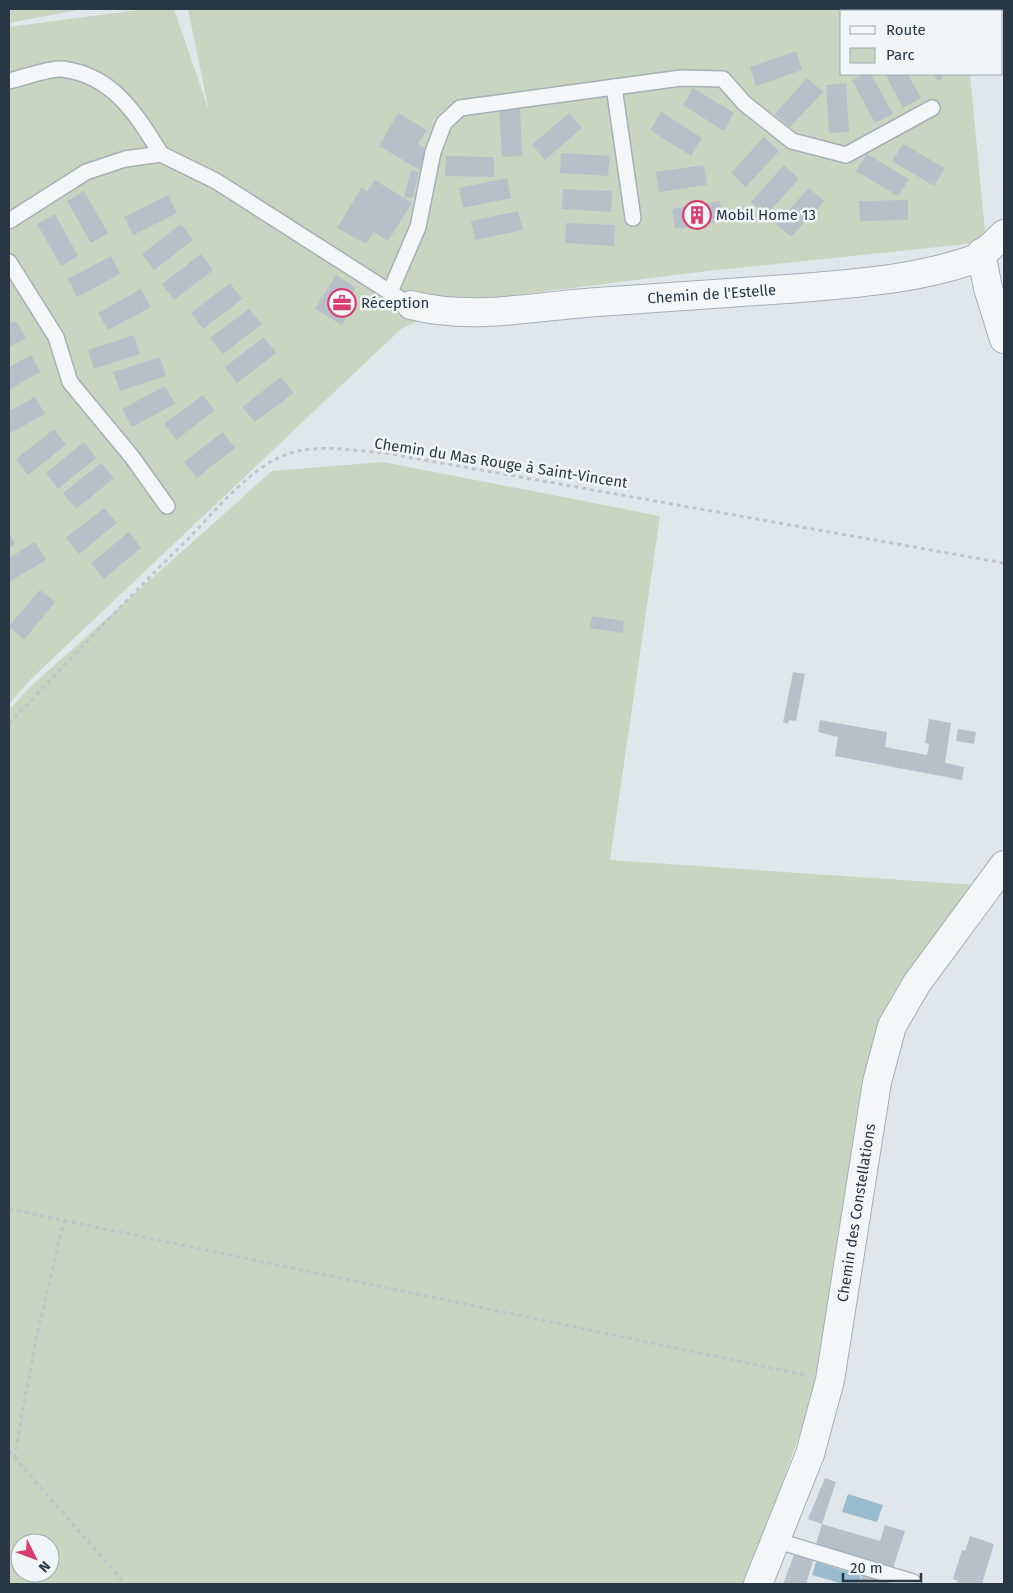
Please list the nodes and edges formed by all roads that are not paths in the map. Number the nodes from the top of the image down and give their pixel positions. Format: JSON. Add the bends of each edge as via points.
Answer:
{"nodes":[{"id":1,"x":9,"y":81,"type":"edge"},
{"id":2,"x":614,"y":87,"type":"junction"},
{"id":3,"x":932,"y":108,"type":"dead end"},
{"id":4,"x":161,"y":154,"type":"junction"},
{"id":5,"x":634,"y":218,"type":"dead end"},
{"id":6,"x":9,"y":221,"type":"edge"},
{"id":7,"x":1004,"y":234,"type":"edge"},
{"id":8,"x":981,"y":254,"type":"junction"},
{"id":9,"x":9,"y":262,"type":"edge"},
{"id":10,"x":400,"y":299,"type":"junction"},
{"id":11,"x":1004,"y":339,"type":"edge"},
{"id":12,"x":166,"y":506,"type":"dead end"},
{"id":13,"x":1004,"y":865,"type":"edge"},
{"id":14,"x":775,"y":1540,"type":"junction"},
{"id":15,"x":914,"y":1582,"type":"dead end"},
{"id":16,"x":758,"y":1584,"type":"edge"}],
"edges":[{"from":1,"to":4,"type":"lane","via":[[61,69],[103,82],[135,112]]},
{"from":2,"to":3,"type":"lane","via":[[681,78],[723,79],[744,102],[792,141],[846,155]]},
{"from":2,"to":5,"type":"lane"},
{"from":2,"to":10,"type":"lane","via":[[460,108],[444,123],[433,152]]},
{"from":4,"to":6,"type":"lane","via":[[125,159],[86,172]]},
{"from":4,"to":10,"type":"lane","via":[[216,181]]},
{"from":7,"to":8,"type":"street","name":"Chemin de l'Estelle"},
{"from":8,"to":10,"type":"street","name":"Chemin de l'Estelle","via":[[975,259],[933,271],[866,282],[513,311],[434,311]]},
{"from":8,"to":11,"type":"street"},
{"from":9,"to":12,"type":"lane","via":[[56,337],[70,382],[132,457]]},
{"from":13,"to":14,"type":"street","name":"Chemin des Constellations","via":[[917,983],[892,1026],[877,1082],[830,1380],[810,1454]]},
{"from":14,"to":15,"type":"lane"},
{"from":14,"to":16,"type":"street","name":"Chemin des Constellations"}]}
